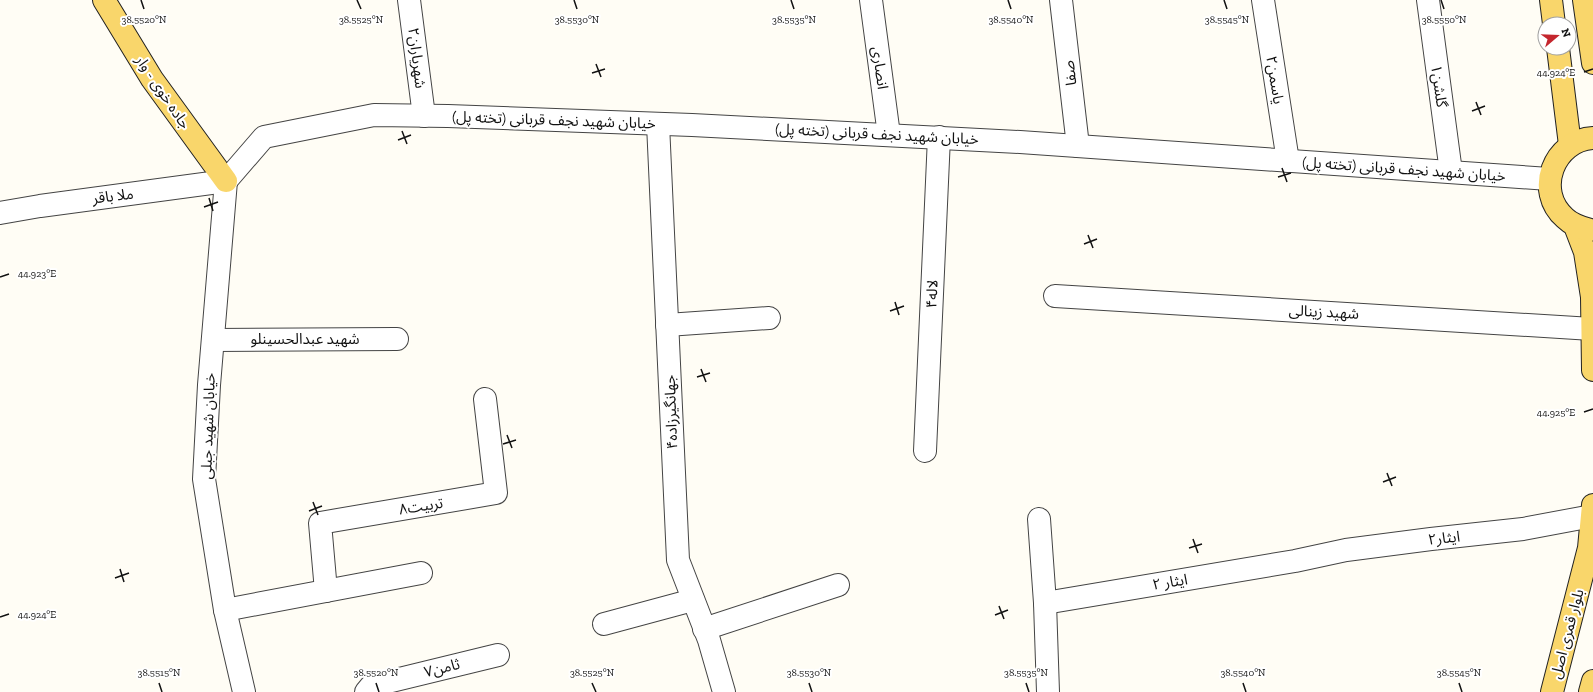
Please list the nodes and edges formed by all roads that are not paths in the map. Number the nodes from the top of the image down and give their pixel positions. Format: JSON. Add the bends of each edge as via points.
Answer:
{"nodes":[{"id":1,"x":104,"y":0,"type":"edge"},
{"id":2,"x":409,"y":0,"type":"edge"},
{"id":3,"x":871,"y":0,"type":"edge"},
{"id":4,"x":1061,"y":0,"type":"edge"},
{"id":5,"x":1263,"y":0,"type":"edge"},
{"id":6,"x":1428,"y":0,"type":"edge"},
{"id":7,"x":1551,"y":0,"type":"edge"},
{"id":8,"x":1584,"y":0,"type":"edge"},
{"id":9,"x":1553,"y":16,"type":"edge"},
{"id":10,"x":1559,"y":56,"type":"edge"},
{"id":11,"x":1593,"y":63,"type":"edge"},
{"id":12,"x":424,"y":116,"type":"junction"},
{"id":13,"x":658,"y":124,"type":"junction"},
{"id":14,"x":889,"y":135,"type":"junction"},
{"id":15,"x":939,"y":137,"type":"junction"},
{"id":16,"x":1593,"y":138,"type":"edge"},
{"id":17,"x":1570,"y":145,"type":"junction"},
{"id":18,"x":1078,"y":146,"type":"junction"},
{"id":19,"x":1288,"y":161,"type":"junction"},
{"id":20,"x":1451,"y":172,"type":"junction"},
{"id":21,"x":1549,"y":179,"type":"junction"},
{"id":22,"x":226,"y":181,"type":"junction"},
{"id":23,"x":0,"y":213,"type":"edge"},
{"id":24,"x":1584,"y":228,"type":"edge"},
{"id":25,"x":1055,"y":296,"type":"dead end"},
{"id":26,"x":769,"y":318,"type":"dead end"},
{"id":27,"x":667,"y":325,"type":"junction"},
{"id":28,"x":1592,"y":329,"type":"edge"},
{"id":29,"x":396,"y":339,"type":"dead end"},
{"id":30,"x":213,"y":340,"type":"junction"},
{"id":31,"x":1593,"y":370,"type":"edge"},
{"id":32,"x":485,"y":399,"type":"dead end"},
{"id":33,"x":925,"y":451,"type":"dead end"},
{"id":34,"x":1593,"y":511,"type":"edge"},
{"id":35,"x":1039,"y":519,"type":"dead end"},
{"id":36,"x":1295,"y":561,"type":"joint"},
{"id":37,"x":421,"y":573,"type":"dead end"},
{"id":38,"x":838,"y":585,"type":"dead end"},
{"id":39,"x":326,"y":591,"type":"junction"},
{"id":40,"x":694,"y":600,"type":"junction"},
{"id":41,"x":1045,"y":603,"type":"junction"},
{"id":42,"x":225,"y":610,"type":"junction"},
{"id":43,"x":604,"y":624,"type":"dead end"},
{"id":44,"x":704,"y":629,"type":"junction"},
{"id":45,"x":498,"y":655,"type":"dead end"},
{"id":46,"x":1593,"y":680,"type":"edge"},
{"id":47,"x":244,"y":692,"type":"edge"},
{"id":48,"x":366,"y":692,"type":"edge"},
{"id":49,"x":724,"y":692,"type":"edge"},
{"id":50,"x":1048,"y":692,"type":"edge"},
{"id":51,"x":1552,"y":692,"type":"edge"},
{"id":52,"x":1590,"y":692,"type":"edge"}],
"edges":[{"from":1,"to":22,"type":"main road","name":"جاده خوی - وار","via":[[152,79]]},
{"from":2,"to":12,"type":"street","name":"شهریاران۲"},
{"from":3,"to":14,"type":"street","name":"انصاری"},
{"from":4,"to":18,"type":"street","name":"صفا"},
{"from":5,"to":19,"type":"street","name":"یاسمن۲"},
{"from":6,"to":20,"type":"street","name":"گلشن۱"},
{"from":7,"to":9,"type":"main road"},
{"from":8,"to":11,"type":"main road"},
{"from":10,"to":17,"type":"main road"},
{"from":12,"to":13,"type":"street","name":"خیابان شهید نجف قربانی (تخته پل)"},
{"from":12,"to":22,"type":"street","name":"خیابان شهید نجف قربانی (تخته پل)","via":[[374,115],[264,137]]},
{"from":13,"to":14,"type":"street","name":"خیابان شهید نجف قربانی (تخته پل)"},
{"from":13,"to":27,"type":"street","name":"جهانگیرزاده۴"},
{"from":14,"to":15,"type":"street","name":"خیابان شهید نجف قربانی (تخته پل)"},
{"from":15,"to":18,"type":"street","name":"خیابان شهید نجف قربانی (تخته پل)"},
{"from":15,"to":33,"type":"street","name":"لاله۴"},
{"from":16,"to":17,"type":"main road","via":[[1585,138]]},
{"from":17,"to":21,"type":"main road","via":[[1560,154]]},
{"from":18,"to":19,"type":"street","name":"خیابان شهید نجف قربانی (تخته پل)"},
{"from":19,"to":20,"type":"street","name":"خیابان شهید نجف قربانی (تخته پل)"},
{"from":20,"to":21,"type":"street","name":"خیابان شهید نجف قربانی (تخته پل)"},
{"from":21,"to":24,"type":"main road","via":[[1550,193],[1555,206],[1564,218]]},
{"from":22,"to":23,"type":"street","name":"ملا باقر"},
{"from":22,"to":30,"type":"street","name":"خیابان شهید جبلی"},
{"from":24,"to":28,"type":"main road","via":[[1592,296]]},
{"from":25,"to":28,"type":"street","name":"شهید زینالی"},
{"from":26,"to":27,"type":"street"},
{"from":27,"to":40,"type":"street","name":"جهانگیرزاده۴","via":[[678,560]]},
{"from":28,"to":31,"type":"main road"},
{"from":29,"to":30,"type":"street","name":"شهید عبدالحسینلو"},
{"from":30,"to":42,"type":"street","name":"خیابان شهید جبلی","via":[[204,478]]},
{"from":32,"to":39,"type":"street","name":"تربیت۸","via":[[496,493],[320,523]]},
{"from":34,"to":36,"type":"street","name":"ایثار۲","via":[[1523,529],[1346,550]]},
{"from":34,"to":51,"type":"main road","name":"بلوار قمری اصل","via":[[1589,548]]},
{"from":35,"to":41,"type":"street"},
{"from":36,"to":41,"type":"street","name":"ایثار ۲"},
{"from":37,"to":39,"type":"street"},
{"from":38,"to":44,"type":"street"},
{"from":39,"to":42,"type":"street"},
{"from":40,"to":43,"type":"street"},
{"from":40,"to":44,"type":"street","name":"جهانگیرزاده۴"},
{"from":41,"to":50,"type":"street"},
{"from":42,"to":47,"type":"street","name":"خیابان شهید جبلی"},
{"from":44,"to":49,"type":"street","name":"جهانگیرزاده۴"},
{"from":45,"to":48,"type":"street","name":"ثامن۷","via":[[371,686]]},
{"from":46,"to":52,"type":"main road"}]}
